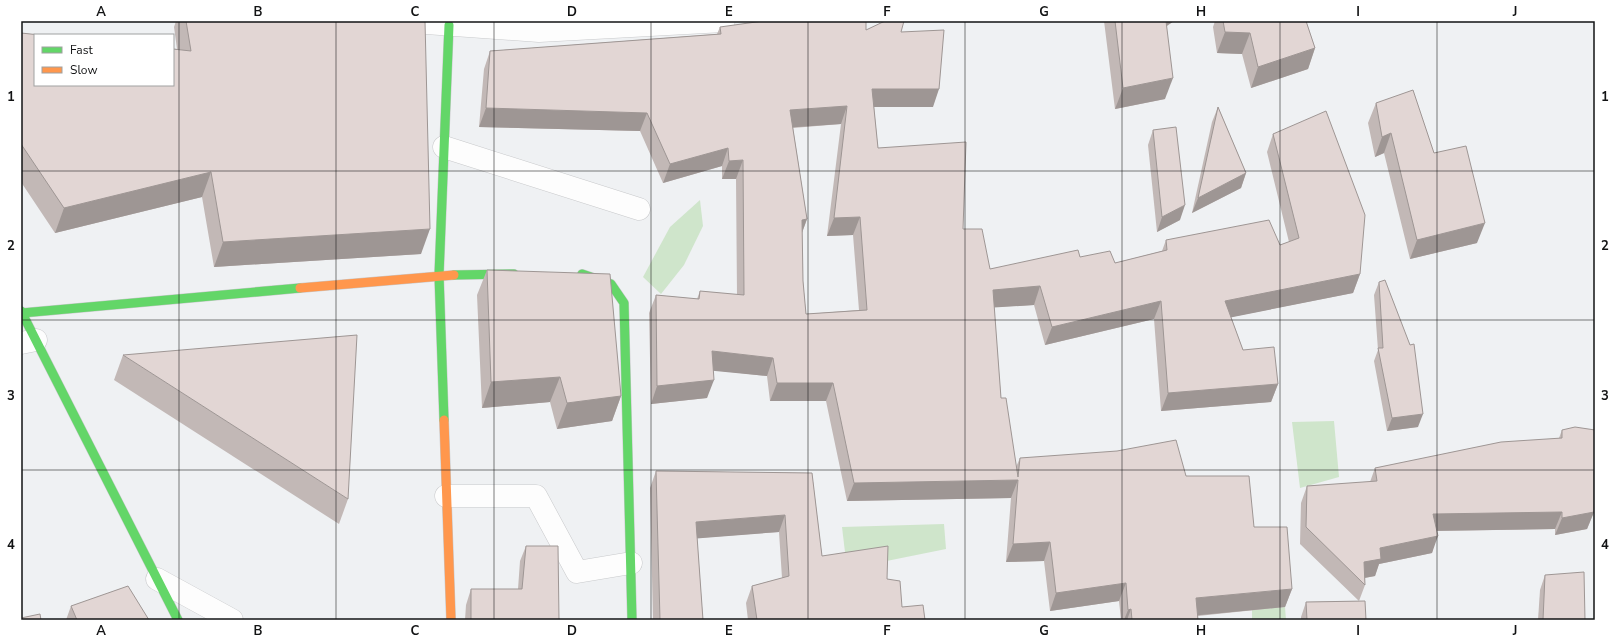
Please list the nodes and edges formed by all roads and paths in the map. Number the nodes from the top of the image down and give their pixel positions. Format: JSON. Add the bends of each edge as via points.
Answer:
{"nodes":[{"id":1,"x":398,"y":21,"type":"edge"},
{"id":2,"x":724,"y":21,"type":"edge"},
{"id":3,"x":488,"y":24,"type":"edge"},
{"id":4,"x":449,"y":25,"type":"junction"},
{"id":5,"x":444,"y":147,"type":"junction"},
{"id":6,"x":639,"y":209,"type":"dead end"},
{"id":7,"x":523,"y":274,"type":"edge"},
{"id":8,"x":569,"y":274,"type":"edge"},
{"id":9,"x":439,"y":275,"type":"junction"},
{"id":10,"x":22,"y":312,"type":"edge"},
{"id":11,"x":28,"y":341,"type":"edge"},
{"id":12,"x":446,"y":496,"type":"junction"},
{"id":13,"x":631,"y":563,"type":"junction"},
{"id":14,"x":157,"y":579,"type":"junction"},
{"id":15,"x":178,"y":620,"type":"edge"},
{"id":16,"x":232,"y":620,"type":"edge"},
{"id":17,"x":451,"y":620,"type":"edge"},
{"id":18,"x":632,"y":620,"type":"edge"}],
"edges":[{"from":1,"to":4,"type":"street"},
{"from":2,"to":3,"type":"street","via":[[539,31]]},
{"from":3,"to":4,"type":"street"},
{"from":4,"to":5,"type":"street"},
{"from":5,"to":6,"type":"street"},
{"from":5,"to":9,"type":"street"},
{"from":7,"to":9,"type":"street"},
{"from":8,"to":13,"type":"street","via":[[585,274],[611,284],[624,303]]},
{"from":9,"to":10,"type":"street"},
{"from":9,"to":12,"type":"street"},
{"from":10,"to":11,"type":"street"},
{"from":11,"to":14,"type":"street"},
{"from":12,"to":13,"type":"street","via":[[536,496],[577,572]]},
{"from":12,"to":17,"type":"street"},
{"from":13,"to":18,"type":"street"},
{"from":14,"to":15,"type":"street"},
{"from":14,"to":16,"type":"street"}]}
